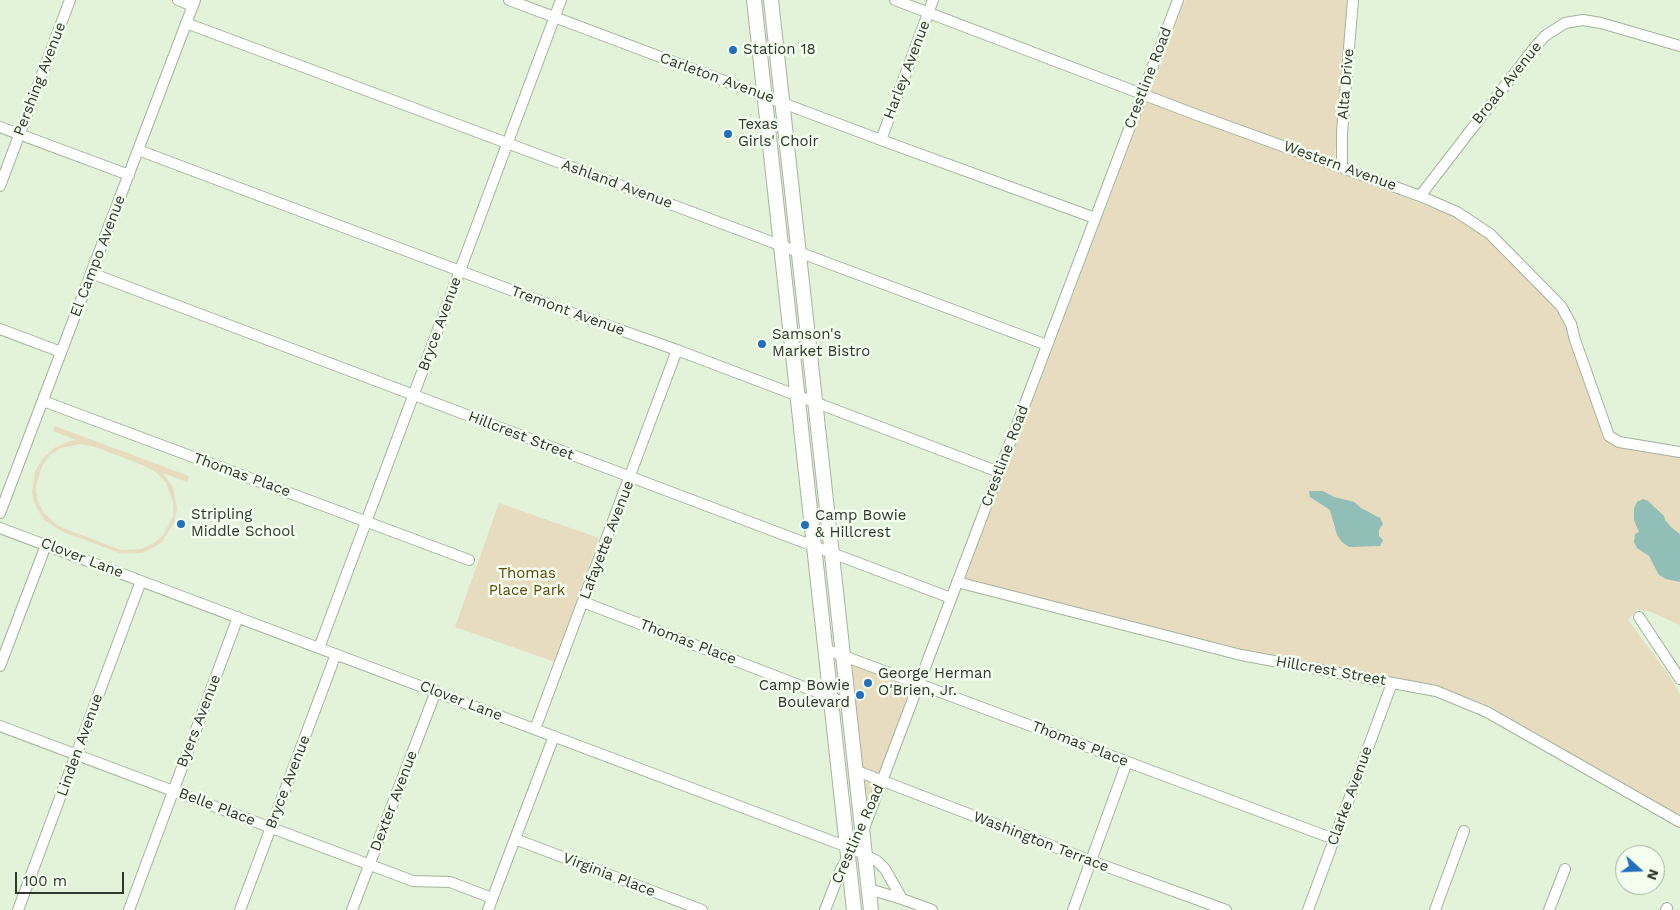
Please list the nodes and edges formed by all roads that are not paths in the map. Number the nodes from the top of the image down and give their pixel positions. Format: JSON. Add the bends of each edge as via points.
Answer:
{"nodes":[{"id":1,"x":70,"y":0,"type":"edge"},
{"id":2,"x":178,"y":0,"type":"edge"},
{"id":3,"x":509,"y":0,"type":"edge"},
{"id":4,"x":561,"y":0,"type":"edge"},
{"id":5,"x":754,"y":0,"type":"edge"},
{"id":6,"x":772,"y":0,"type":"edge"},
{"id":7,"x":896,"y":0,"type":"edge"},
{"id":8,"x":933,"y":0,"type":"edge"},
{"id":9,"x":1178,"y":0,"type":"edge"},
{"id":10,"x":1353,"y":0,"type":"edge"},
{"id":11,"x":194,"y":3,"type":"edge"},
{"id":12,"x":929,"y":12,"type":"junction"},
{"id":13,"x":555,"y":17,"type":"junction"},
{"id":14,"x":186,"y":23,"type":"junction"},
{"id":15,"x":774,"y":30,"type":"junction"},
{"id":16,"x":757,"y":32,"type":"junction"},
{"id":17,"x":1680,"y":46,"type":"edge"},
{"id":18,"x":1142,"y":93,"type":"junction"},
{"id":19,"x":764,"y":96,"type":"junction"},
{"id":20,"x":782,"y":103,"type":"junction"},
{"id":21,"x":0,"y":127,"type":"edge"},
{"id":22,"x":19,"y":134,"type":"junction"},
{"id":23,"x":881,"y":140,"type":"junction"},
{"id":24,"x":507,"y":144,"type":"junction"},
{"id":25,"x":138,"y":150,"type":"junction"},
{"id":26,"x":1342,"y":167,"type":"junction"},
{"id":27,"x":128,"y":175,"type":"junction"},
{"id":28,"x":0,"y":186,"type":"edge"},
{"id":29,"x":1420,"y":196,"type":"junction"},
{"id":30,"x":1095,"y":218,"type":"junction"},
{"id":31,"x":781,"y":245,"type":"junction"},
{"id":32,"x":800,"y":252,"type":"junction"},
{"id":33,"x":460,"y":271,"type":"junction"},
{"id":34,"x":91,"y":274,"type":"junction"},
{"id":35,"x":0,"y":329,"type":"edge"},
{"id":36,"x":1047,"y":345,"type":"junction"},
{"id":37,"x":677,"y":350,"type":"junction"},
{"id":38,"x":61,"y":352,"type":"junction"},
{"id":39,"x":414,"y":395,"type":"junction"},
{"id":40,"x":798,"y":396,"type":"junction"},
{"id":41,"x":42,"y":401,"type":"junction"},
{"id":42,"x":816,"y":403,"type":"junction"},
{"id":43,"x":1678,"y":452,"type":"edge"},
{"id":44,"x":999,"y":472,"type":"junction"},
{"id":45,"x":630,"y":477,"type":"junction"},
{"id":46,"x":0,"y":513,"type":"edge"},
{"id":47,"x":366,"y":522,"type":"junction"},
{"id":48,"x":0,"y":528,"type":"edge"},
{"id":49,"x":46,"y":545,"type":"junction"},
{"id":50,"x":814,"y":546,"type":"junction"},
{"id":51,"x":832,"y":554,"type":"junction"},
{"id":52,"x":469,"y":560,"type":"dead end"},
{"id":53,"x":141,"y":581,"type":"junction"},
{"id":54,"x":957,"y":582,"type":"junction"},
{"id":55,"x":951,"y":598,"type":"junction"},
{"id":56,"x":583,"y":602,"type":"junction"},
{"id":57,"x":1639,"y":616,"type":"dead end"},
{"id":58,"x":238,"y":617,"type":"junction"},
{"id":59,"x":319,"y":648,"type":"junction"},
{"id":60,"x":825,"y":649,"type":"junction"},
{"id":61,"x":336,"y":654,"type":"junction"},
{"id":62,"x":843,"y":656,"type":"junction"},
{"id":63,"x":0,"y":666,"type":"edge"},
{"id":64,"x":1680,"y":679,"type":"edge"},
{"id":65,"x":1392,"y":682,"type":"junction"},
{"id":66,"x":920,"y":684,"type":"junction"},
{"id":67,"x":436,"y":692,"type":"junction"},
{"id":68,"x":830,"y":697,"type":"junction"},
{"id":69,"x":848,"y":704,"type":"junction"},
{"id":70,"x":0,"y":726,"type":"edge"},
{"id":71,"x":535,"y":729,"type":"junction"},
{"id":72,"x":554,"y":736,"type":"junction"},
{"id":73,"x":76,"y":755,"type":"junction"},
{"id":74,"x":1128,"y":762,"type":"junction"},
{"id":75,"x":857,"y":771,"type":"junction"},
{"id":76,"x":883,"y":781,"type":"junction"},
{"id":77,"x":173,"y":791,"type":"junction"},
{"id":78,"x":1680,"y":822,"type":"edge"},
{"id":79,"x":271,"y":828,"type":"junction"},
{"id":80,"x":1464,"y":831,"type":"dead end"},
{"id":81,"x":862,"y":832,"type":"junction"},
{"id":82,"x":515,"y":839,"type":"junction"},
{"id":83,"x":1334,"y":839,"type":"junction"},
{"id":84,"x":853,"y":851,"type":"junction"},
{"id":85,"x":1090,"y":861,"type":"junction"},
{"id":86,"x":370,"y":865,"type":"junction"},
{"id":87,"x":1565,"y":869,"type":"dead end"},
{"id":88,"x":869,"y":890,"type":"junction"},
{"id":89,"x":492,"y":898,"type":"junction"},
{"id":90,"x":902,"y":899,"type":"junction"},
{"id":91,"x":18,"y":910,"type":"edge"},
{"id":92,"x":129,"y":910,"type":"edge"},
{"id":93,"x":240,"y":910,"type":"edge"},
{"id":94,"x":352,"y":910,"type":"edge"},
{"id":95,"x":488,"y":910,"type":"edge"},
{"id":96,"x":702,"y":910,"type":"edge"},
{"id":97,"x":825,"y":910,"type":"edge"},
{"id":98,"x":854,"y":910,"type":"edge"},
{"id":99,"x":871,"y":910,"type":"edge"},
{"id":100,"x":932,"y":910,"type":"edge"},
{"id":101,"x":1073,"y":910,"type":"edge"},
{"id":102,"x":1226,"y":910,"type":"edge"},
{"id":103,"x":1308,"y":910,"type":"edge"},
{"id":104,"x":1435,"y":910,"type":"edge"},
{"id":105,"x":1549,"y":910,"type":"edge"}],
"edges":[{"from":1,"to":22,"type":"street","name":"Pershing Avenue"},
{"from":2,"to":11,"type":"street"},
{"from":3,"to":13,"type":"street","name":"Carleton Avenue"},
{"from":4,"to":13,"type":"street","name":"Bryce Avenue"},
{"from":5,"to":16,"type":"main road"},
{"from":6,"to":15,"type":"main road"},
{"from":7,"to":12,"type":"street","name":"Western Avenue"},
{"from":8,"to":12,"type":"street","name":"Harley Avenue"},
{"from":9,"to":18,"type":"street","name":"Crestline Road"},
{"from":10,"to":26,"type":"street","name":"Alta Drive"},
{"from":11,"to":14,"type":"street","name":"El Campo Avenue"},
{"from":12,"to":18,"type":"street","name":"Western Avenue"},
{"from":12,"to":23,"type":"street","name":"Harley Avenue"},
{"from":13,"to":19,"type":"street","name":"Carleton Avenue"},
{"from":13,"to":24,"type":"street","name":"Bryce Avenue"},
{"from":14,"to":24,"type":"street","name":"Ashland Avenue"},
{"from":14,"to":25,"type":"street","name":"El Campo Avenue"},
{"from":15,"to":16,"type":"main road"},
{"from":15,"to":20,"type":"main road"},
{"from":16,"to":19,"type":"main road"},
{"from":17,"to":29,"type":"street","name":"Broad Avenue","via":[[1601,23],[1583,20],[1566,23],[1545,36],[1535,47]]},
{"from":18,"to":26,"type":"street","name":"Western Avenue"},
{"from":18,"to":30,"type":"street","name":"Crestline Road"},
{"from":19,"to":20,"type":"street","name":"Carleton Avenue"},
{"from":19,"to":31,"type":"main road"},
{"from":20,"to":23,"type":"street","name":"Carleton Avenue"},
{"from":20,"to":32,"type":"main road"},
{"from":21,"to":22,"type":"street"},
{"from":22,"to":27,"type":"street"},
{"from":22,"to":28,"type":"street","name":"Pershing Avenue"},
{"from":23,"to":30,"type":"street","name":"Carleton Avenue"},
{"from":24,"to":31,"type":"street","name":"Ashland Avenue"},
{"from":24,"to":33,"type":"street","name":"Bryce Avenue"},
{"from":25,"to":27,"type":"street","name":"El Campo Avenue"},
{"from":25,"to":33,"type":"street","name":"Tremont Avenue"},
{"from":26,"to":29,"type":"street","name":"Western Avenue"},
{"from":27,"to":34,"type":"street","name":"El Campo Avenue"},
{"from":29,"to":43,"type":"street","name":"Western Avenue","via":[[1457,212],[1490,234],[1561,306],[1571,324],[1609,436],[1619,442]]},
{"from":30,"to":36,"type":"street","name":"Crestline Road"},
{"from":31,"to":32,"type":"street","name":"Ashland Avenue"},
{"from":31,"to":40,"type":"main road"},
{"from":32,"to":36,"type":"street","name":"Ashland Avenue"},
{"from":32,"to":42,"type":"main road"},
{"from":33,"to":37,"type":"street","name":"Tremont Avenue"},
{"from":33,"to":39,"type":"street","name":"Bryce Avenue"},
{"from":34,"to":38,"type":"street","name":"El Campo Avenue"},
{"from":34,"to":39,"type":"street","name":"Hillcrest Street"},
{"from":35,"to":38,"type":"street"},
{"from":36,"to":44,"type":"street","name":"Crestline Road"},
{"from":37,"to":40,"type":"street","name":"Tremont Avenue"},
{"from":37,"to":45,"type":"street","name":"Lafayette Avenue"},
{"from":38,"to":41,"type":"street","name":"El Campo Avenue"},
{"from":39,"to":45,"type":"street","name":"Hillcrest Street"},
{"from":39,"to":47,"type":"street","name":"Bryce Avenue"},
{"from":40,"to":42,"type":"street","name":"Tremont Avenue"},
{"from":40,"to":50,"type":"main road"},
{"from":41,"to":46,"type":"street","name":"El Campo Avenue"},
{"from":41,"to":47,"type":"street","name":"Thomas Place"},
{"from":42,"to":44,"type":"street","name":"Tremont Avenue"},
{"from":42,"to":51,"type":"main road"},
{"from":44,"to":54,"type":"street","name":"Crestline Road"},
{"from":45,"to":50,"type":"street","name":"Hillcrest Street"},
{"from":45,"to":56,"type":"street","name":"Lafayette Avenue"},
{"from":47,"to":52,"type":"street","name":"Thomas Place"},
{"from":47,"to":59,"type":"street","name":"Bryce Avenue"},
{"from":48,"to":49,"type":"street","name":"Clover Lane"},
{"from":49,"to":53,"type":"street","name":"Clover Lane"},
{"from":49,"to":63,"type":"street"},
{"from":50,"to":51,"type":"street","name":"Hillcrest Street"},
{"from":50,"to":60,"type":"main road"},
{"from":51,"to":55,"type":"street","name":"Hillcrest Street"},
{"from":51,"to":62,"type":"main road"},
{"from":53,"to":58,"type":"street","name":"Clover Lane"},
{"from":53,"to":73,"type":"street","name":"Linden Avenue"},
{"from":54,"to":55,"type":"street","name":"Crestline Road"},
{"from":54,"to":65,"type":"street","name":"Hillcrest Street","via":[[1242,655]]},
{"from":55,"to":66,"type":"street","name":"Crestline Road"},
{"from":56,"to":68,"type":"street","name":"Thomas Place"},
{"from":56,"to":71,"type":"street","name":"Lafayette Avenue"},
{"from":57,"to":64,"type":"street"},
{"from":58,"to":59,"type":"street","name":"Clover Lane"},
{"from":58,"to":77,"type":"street","name":"Byers Avenue"},
{"from":59,"to":61,"type":"street","name":"Clover Lane"},
{"from":60,"to":62,"type":"street","name":"Thomas Place"},
{"from":60,"to":68,"type":"main road"},
{"from":61,"to":67,"type":"street","name":"Clover Lane"},
{"from":61,"to":79,"type":"street","name":"Bryce Avenue"},
{"from":62,"to":66,"type":"street","name":"Thomas Place"},
{"from":62,"to":69,"type":"main road"},
{"from":65,"to":78,"type":"street","name":"Hillcrest Street","via":[[1436,692],[1487,712]]},
{"from":65,"to":83,"type":"street","name":"Clarke Avenue"},
{"from":66,"to":74,"type":"street","name":"Thomas Place"},
{"from":66,"to":76,"type":"street","name":"Crestline Road"},
{"from":67,"to":71,"type":"street","name":"Clover Lane"},
{"from":67,"to":86,"type":"street","name":"Dexter Avenue"},
{"from":68,"to":69,"type":"street","name":"Thomas Place"},
{"from":68,"to":84,"type":"main road"},
{"from":69,"to":75,"type":"main road"},
{"from":70,"to":73,"type":"street","name":"Belle Place"},
{"from":71,"to":72,"type":"street","name":"Clover Lane"},
{"from":72,"to":82,"type":"street"},
{"from":72,"to":84,"type":"street","name":"Clover Lane"},
{"from":73,"to":77,"type":"street","name":"Belle Place"},
{"from":73,"to":91,"type":"street","name":"Linden Avenue"},
{"from":74,"to":83,"type":"street","name":"Thomas Place"},
{"from":74,"to":85,"type":"street"},
{"from":75,"to":76,"type":"street","name":"Washington Terrace"},
{"from":75,"to":81,"type":"main road"},
{"from":76,"to":81,"type":"street","name":"Crestline Road"},
{"from":76,"to":85,"type":"street","name":"Washington Terrace"},
{"from":77,"to":79,"type":"street","name":"Belle Place"},
{"from":77,"to":92,"type":"street","name":"Byers Avenue"},
{"from":79,"to":86,"type":"street","name":"Belle Place"},
{"from":79,"to":93,"type":"street","name":"Bryce Avenue"},
{"from":80,"to":104,"type":"street"},
{"from":81,"to":84,"type":"main road"},
{"from":82,"to":89,"type":"street"},
{"from":82,"to":96,"type":"street","name":"Virginia Place"},
{"from":83,"to":103,"type":"street","name":"Clarke Avenue"},
{"from":84,"to":88,"type":"main road"},
{"from":84,"to":90,"type":"street","name":"Clover Lane","via":[[877,861]]},
{"from":84,"to":97,"type":"street","name":"Crestline Road","via":[[841,869]]},
{"from":84,"to":98,"type":"main road"},
{"from":85,"to":101,"type":"street"},
{"from":85,"to":102,"type":"street","name":"Washington Terrace"},
{"from":86,"to":89,"type":"street","name":"Belle Place","via":[[413,881],[450,882]]},
{"from":86,"to":94,"type":"street","name":"Dexter Avenue"},
{"from":87,"to":105,"type":"street"},
{"from":88,"to":90,"type":"street"},
{"from":88,"to":99,"type":"main road"},
{"from":89,"to":95,"type":"street"},
{"from":90,"to":100,"type":"street"}]}
